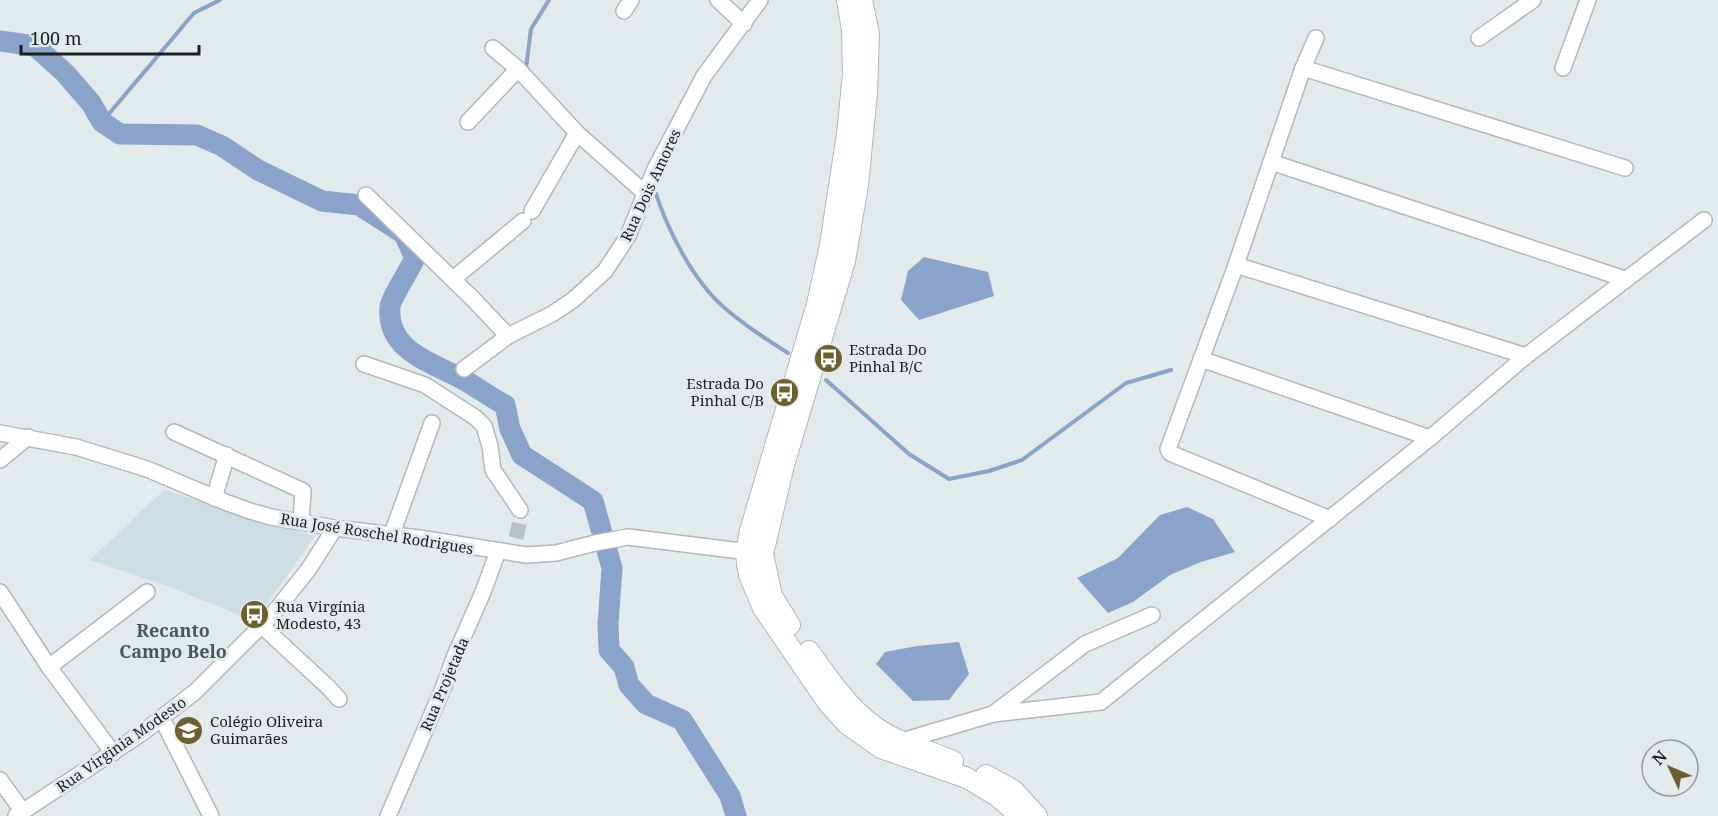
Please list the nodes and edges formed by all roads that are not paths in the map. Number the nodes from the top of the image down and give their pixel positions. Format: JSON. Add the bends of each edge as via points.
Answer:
{"nodes":[{"id":1,"x":718,"y":0,"type":"edge"},
{"id":2,"x":760,"y":0,"type":"edge"},
{"id":3,"x":847,"y":0,"type":"edge"},
{"id":4,"x":862,"y":0,"type":"edge"},
{"id":5,"x":1533,"y":0,"type":"edge"},
{"id":6,"x":1588,"y":0,"type":"edge"},
{"id":7,"x":744,"y":24,"type":"junction"},
{"id":8,"x":1316,"y":38,"type":"dead end"},
{"id":9,"x":1479,"y":38,"type":"dead end"},
{"id":10,"x":493,"y":48,"type":"dead end"},
{"id":11,"x":1304,"y":68,"type":"junction"},
{"id":12,"x":1563,"y":68,"type":"dead end"},
{"id":13,"x":518,"y":69,"type":"junction"},
{"id":14,"x":468,"y":122,"type":"dead end"},
{"id":15,"x":577,"y":132,"type":"junction"},
{"id":16,"x":1271,"y":162,"type":"junction"},
{"id":17,"x":1625,"y":168,"type":"dead end"},
{"id":18,"x":646,"y":194,"type":"junction"},
{"id":19,"x":366,"y":195,"type":"dead end"},
{"id":20,"x":1704,"y":220,"type":"dead end"},
{"id":21,"x":1236,"y":265,"type":"junction"},
{"id":22,"x":453,"y":279,"type":"junction"},
{"id":23,"x":1625,"y":279,"type":"junction"},
{"id":24,"x":508,"y":336,"type":"junction"},
{"id":25,"x":1526,"y":356,"type":"junction"},
{"id":26,"x":1201,"y":359,"type":"junction"},
{"id":27,"x":364,"y":364,"type":"dead end"},
{"id":28,"x":464,"y":369,"type":"dead end"},
{"id":29,"x":432,"y":423,"type":"dead end"},
{"id":30,"x":174,"y":432,"type":"dead end"},
{"id":31,"x":0,"y":433,"type":"edge"},
{"id":32,"x":28,"y":437,"type":"junction"},
{"id":33,"x":1430,"y":438,"type":"junction"},
{"id":34,"x":227,"y":456,"type":"junction"},
{"id":35,"x":0,"y":460,"type":"edge"},
{"id":36,"x":214,"y":498,"type":"junction"},
{"id":37,"x":520,"y":510,"type":"tunnel mouth"},
{"id":38,"x":1330,"y":519,"type":"junction"},
{"id":39,"x":301,"y":522,"type":"junction"},
{"id":40,"x":335,"y":528,"type":"junction"},
{"id":41,"x":392,"y":534,"type":"junction"},
{"id":42,"x":516,"y":538,"type":"tunnel mouth"},
{"id":43,"x":506,"y":553,"type":"junction"},
{"id":44,"x":754,"y":553,"type":"junction"},
{"id":45,"x":0,"y":592,"type":"edge"},
{"id":46,"x":147,"y":592,"type":"dead end"},
{"id":47,"x":1152,"y":615,"type":"dead end"},
{"id":48,"x":262,"y":626,"type":"junction"},
{"id":49,"x":50,"y":667,"type":"junction"},
{"id":50,"x":339,"y":699,"type":"dead end"},
{"id":51,"x":993,"y":714,"type":"junction"},
{"id":52,"x":162,"y":719,"type":"junction"},
{"id":53,"x":902,"y":741,"type":"junction"},
{"id":54,"x":113,"y":753,"type":"junction"},
{"id":55,"x":0,"y":780,"type":"edge"},
{"id":56,"x":20,"y":814,"type":"edge"},
{"id":57,"x":210,"y":816,"type":"edge"},
{"id":58,"x":388,"y":816,"type":"edge"},
{"id":59,"x":1020,"y":816,"type":"edge"},
{"id":60,"x":1037,"y":816,"type":"edge"}],
"edges":[{"from":1,"to":7,"type":"street"},
{"from":2,"to":7,"type":"street","name":"Rua Dois Amores"},
{"from":3,"to":44,"type":"main road","via":[[853,74],[830,245]]},
{"from":4,"to":44,"type":"main road","via":[[868,34],[867,93],[858,186],[844,261]]},
{"from":5,"to":9,"type":"street"},
{"from":6,"to":12,"type":"street"},
{"from":7,"to":18,"type":"street","name":"Rua Dois Amores","via":[[704,76]]},
{"from":8,"to":11,"type":"street"},
{"from":10,"to":13,"type":"street"},
{"from":11,"to":16,"type":"street"},
{"from":11,"to":17,"type":"street"},
{"from":13,"to":14,"type":"street"},
{"from":13,"to":15,"type":"street"},
{"from":15,"to":18,"type":"street"},
{"from":15,"to":22,"type":"street","via":[[527,216]]},
{"from":16,"to":21,"type":"street"},
{"from":16,"to":23,"type":"street"},
{"from":18,"to":24,"type":"street","name":"Rua Dois Amores","via":[[628,236],[601,275],[563,307]]},
{"from":19,"to":22,"type":"street"},
{"from":20,"to":23,"type":"street"},
{"from":21,"to":25,"type":"street"},
{"from":21,"to":26,"type":"street"},
{"from":22,"to":24,"type":"street"},
{"from":23,"to":25,"type":"street"},
{"from":24,"to":28,"type":"street","name":"Rua Dois Amores"},
{"from":25,"to":33,"type":"street"},
{"from":26,"to":33,"type":"street"},
{"from":26,"to":38,"type":"street","via":[[1168,449],[1170,453]]},
{"from":27,"to":37,"type":"street","via":[[425,385],[476,418],[484,426],[493,470]]},
{"from":29,"to":41,"type":"street"},
{"from":30,"to":34,"type":"street"},
{"from":31,"to":32,"type":"street","name":"Rua José Roschel Rodrigues"},
{"from":32,"to":35,"type":"street"},
{"from":32,"to":36,"type":"street","name":"Rua José Roschel Rodrigues","via":[[76,447],[147,470]]},
{"from":33,"to":38,"type":"street"},
{"from":34,"to":36,"type":"street"},
{"from":34,"to":39,"type":"street","via":[[303,491]]},
{"from":36,"to":39,"type":"street","name":"Rua José Roschel Rodrigues"},
{"from":38,"to":51,"type":"street","via":[[1101,702]]},
{"from":39,"to":40,"type":"street","name":"Rua José Roschel Rodrigues"},
{"from":40,"to":41,"type":"street","name":"Rua José Roschel Rodrigues"},
{"from":40,"to":48,"type":"street","name":"Rua Virginia Modesto","via":[[308,570]]},
{"from":41,"to":43,"type":"street","name":"Rua José Roschel Rodrigues"},
{"from":42,"to":43,"type":"street","name":"Rua Projetada"},
{"from":43,"to":44,"type":"street","name":"Rua José Roschel Rodrigues","via":[[542,555],[627,537]]},
{"from":43,"to":58,"type":"street","name":"Rua Projetada","via":[[488,581]]},
{"from":44,"to":53,"type":"main road","via":[[783,615],[823,671],[857,713]]},
{"from":44,"to":59,"type":"main road","via":[[749,575],[763,608],[846,724],[881,748],[967,778],[998,796]]},
{"from":45,"to":49,"type":"street"},
{"from":46,"to":49,"type":"street"},
{"from":47,"to":51,"type":"street","via":[[1085,644]]},
{"from":48,"to":50,"type":"street"},
{"from":48,"to":52,"type":"street","name":"Rua Virginia Modesto"},
{"from":49,"to":54,"type":"street"},
{"from":51,"to":53,"type":"street"},
{"from":52,"to":54,"type":"street","name":"Rua Virginia Modesto"},
{"from":52,"to":57,"type":"street"},
{"from":53,"to":60,"type":"main road","via":[[998,781],[1013,790]]},
{"from":54,"to":56,"type":"street","name":"Rua Virginia Modesto"},
{"from":55,"to":56,"type":"street"}]}
